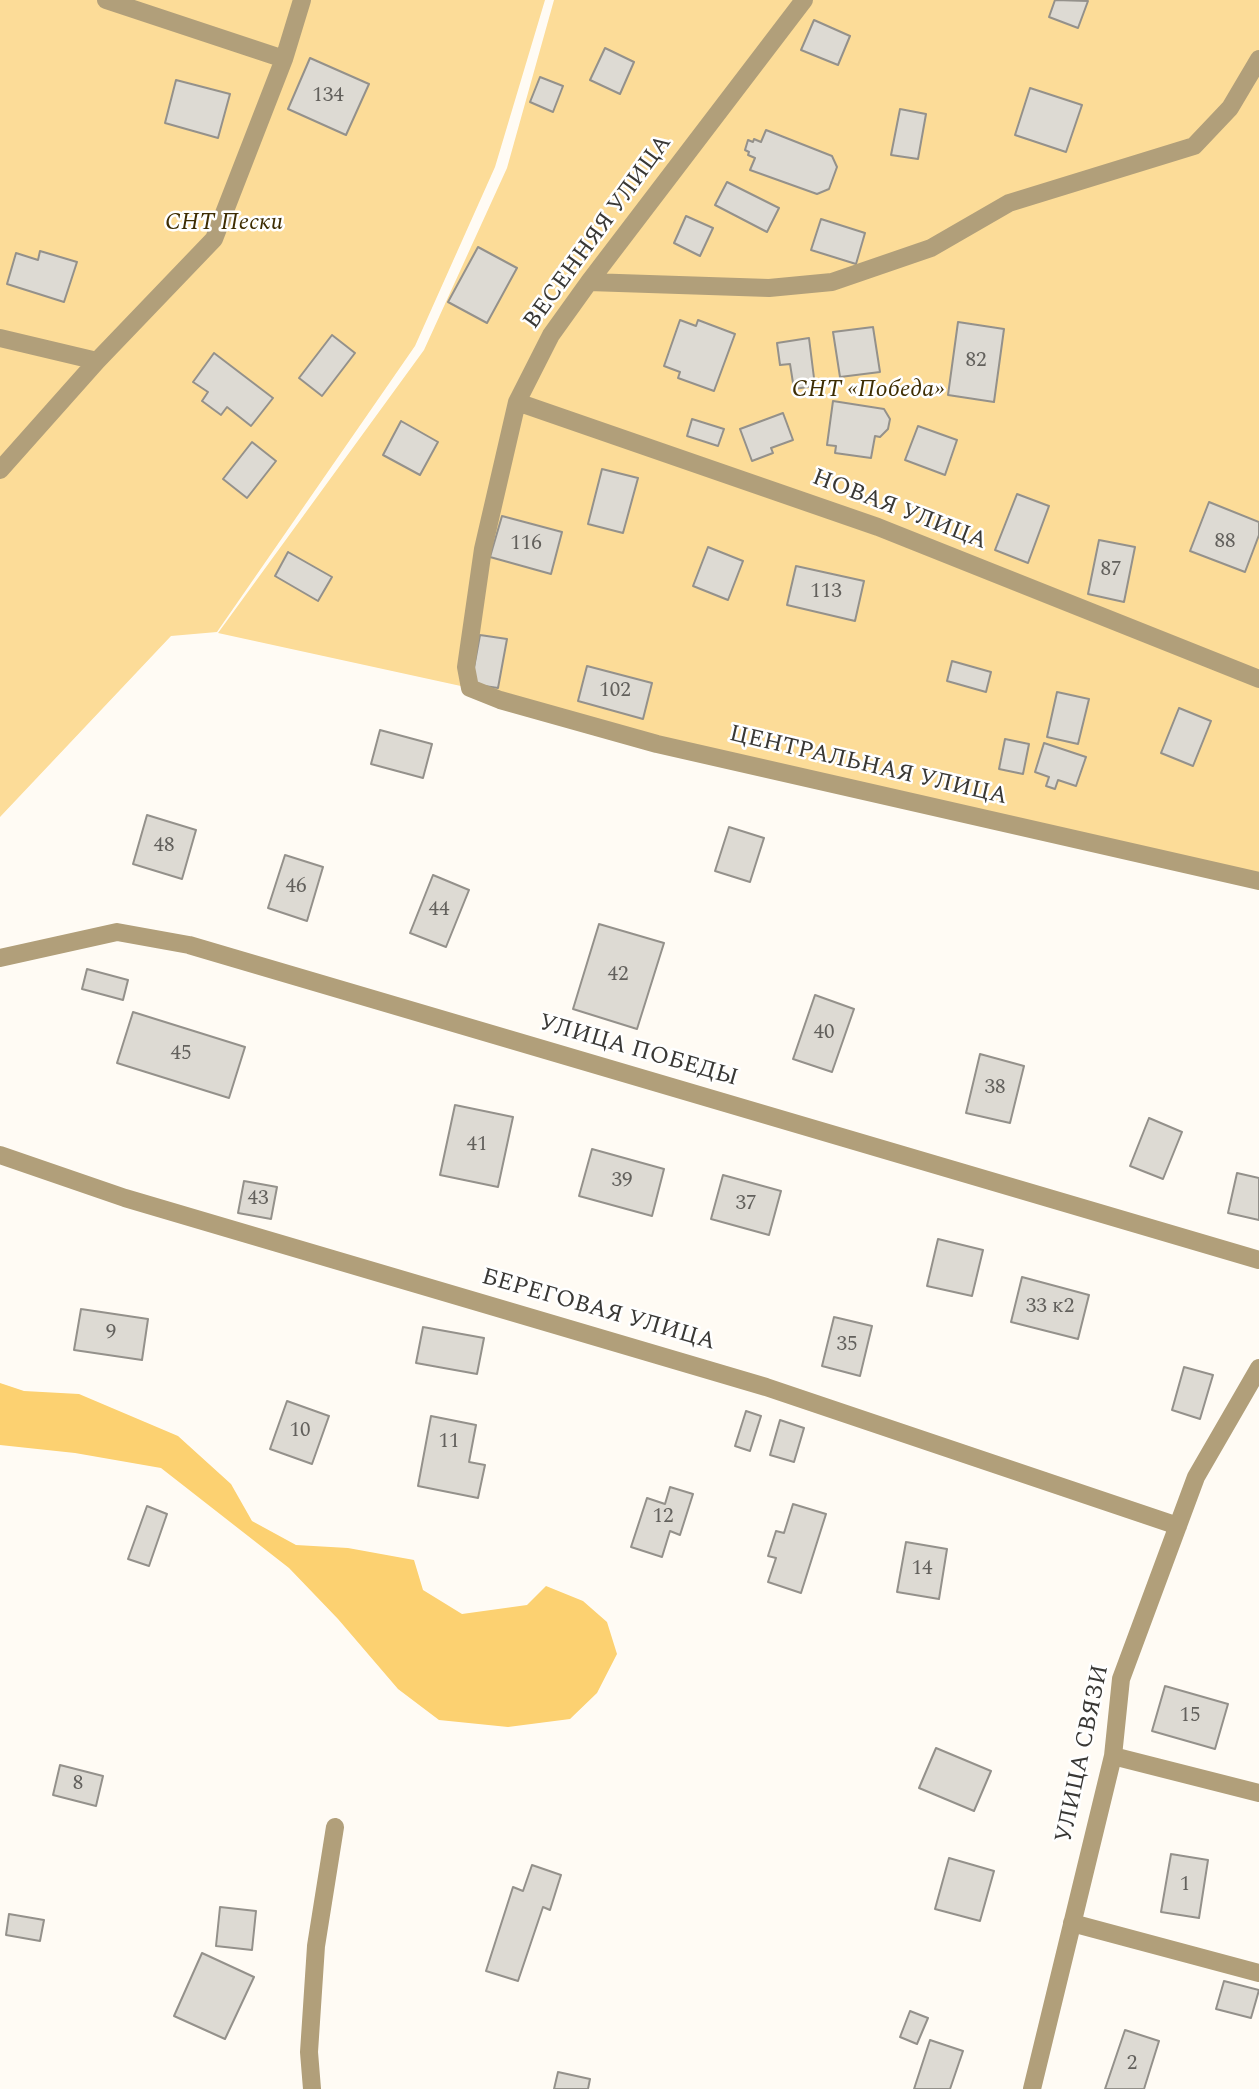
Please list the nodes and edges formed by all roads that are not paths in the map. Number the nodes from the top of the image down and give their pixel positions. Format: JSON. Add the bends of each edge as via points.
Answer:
{"nodes":[{"id":1,"x":106,"y":0,"type":"edge"},
{"id":2,"x":302,"y":0,"type":"edge"},
{"id":3,"x":804,"y":0,"type":"edge"},
{"id":4,"x":1259,"y":59,"type":"edge"},
{"id":5,"x":284,"y":60,"type":"junction"},
{"id":6,"x":589,"y":282,"type":"junction"},
{"id":7,"x":0,"y":338,"type":"edge"},
{"id":8,"x":97,"y":361,"type":"junction"},
{"id":9,"x":517,"y":402,"type":"junction"},
{"id":10,"x":0,"y":470,"type":"edge"},
{"id":11,"x":1259,"y":678,"type":"edge"},
{"id":12,"x":470,"y":688,"type":"joint"},
{"id":13,"x":1259,"y":881,"type":"edge"},
{"id":14,"x":0,"y":958,"type":"edge"},
{"id":15,"x":0,"y":1155,"type":"edge"},
{"id":16,"x":1259,"y":1260,"type":"edge"},
{"id":17,"x":1259,"y":1368,"type":"edge"},
{"id":18,"x":1178,"y":1527,"type":"junction"},
{"id":19,"x":1114,"y":1756,"type":"junction"},
{"id":20,"x":1259,"y":1793,"type":"edge"},
{"id":21,"x":335,"y":1827,"type":"dead end"},
{"id":22,"x":1072,"y":1923,"type":"junction"},
{"id":23,"x":1259,"y":1973,"type":"edge"},
{"id":24,"x":312,"y":2089,"type":"edge"},
{"id":25,"x":1032,"y":2089,"type":"edge"}],
"edges":[{"from":1,"to":5,"type":"street"},
{"from":2,"to":5,"type":"street"},
{"from":3,"to":6,"type":"street","name":"ВЕСЕННЯЯ УЛИЦА"},
{"from":4,"to":6,"type":"street","via":[[1230,108],[1195,146],[1009,203],[931,248],[832,282],[769,288]]},
{"from":5,"to":8,"type":"street","via":[[214,239]]},
{"from":6,"to":9,"type":"street","name":"ВЕСЕННЯЯ УЛИЦА","via":[[551,335]]},
{"from":7,"to":8,"type":"street"},
{"from":8,"to":10,"type":"street"},
{"from":9,"to":11,"type":"street","name":"НОВАЯ УЛИЦА","via":[[878,527]]},
{"from":9,"to":12,"type":"street","name":"ВЕСЕННЯЯ УЛИЦА","via":[[483,549],[466,667]]},
{"from":12,"to":13,"type":"street","name":"ЦЕНТРАЛЬНАЯ УЛИЦА","via":[[657,744]]},
{"from":14,"to":16,"type":"street","name":"УЛИЦА ПОБЕДЫ","via":[[117,932],[189,945]]},
{"from":15,"to":18,"type":"street","name":"БЕРЕГОВАЯ УЛИЦА","via":[[125,1198],[766,1387]]},
{"from":17,"to":18,"type":"street","name":"УЛИЦА СВЯЗИ","via":[[1196,1477]]},
{"from":18,"to":19,"type":"street","name":"УЛИЦА СВЯЗИ","via":[[1121,1679]]},
{"from":19,"to":20,"type":"street"},
{"from":19,"to":22,"type":"street","name":"УЛИЦА СВЯЗИ"},
{"from":21,"to":24,"type":"street","via":[[316,1946],[309,2052]]},
{"from":22,"to":23,"type":"street"},
{"from":22,"to":25,"type":"street","name":"УЛИЦА СВЯЗИ"}]}
